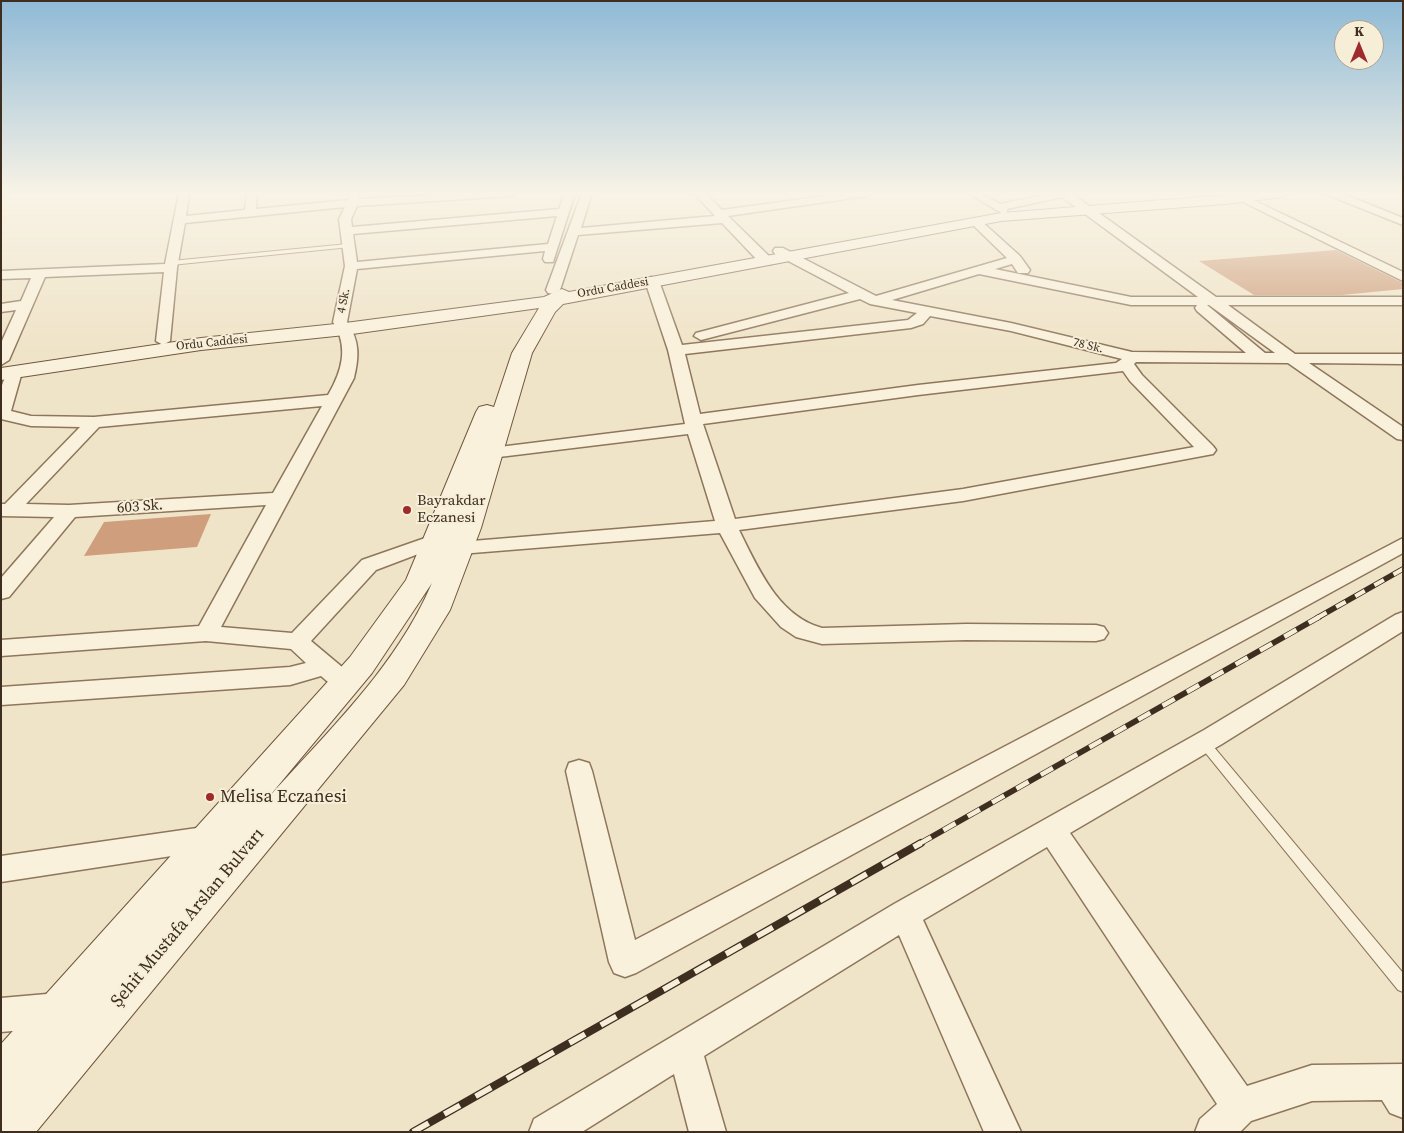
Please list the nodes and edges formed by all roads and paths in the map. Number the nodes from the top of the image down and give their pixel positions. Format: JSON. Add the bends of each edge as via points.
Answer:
{"nodes":[{"id":1,"x":175,"y":246,"type":"edge"},
{"id":2,"x":348,"y":246,"type":"joint"},
{"id":3,"x":568,"y":246,"type":"edge"},
{"id":4,"x":760,"y":246,"type":"edge"},
{"id":5,"x":822,"y":246,"type":"edge"},
{"id":6,"x":833,"y":246,"type":"edge"},
{"id":7,"x":1001,"y":246,"type":"edge"},
{"id":8,"x":1127,"y":246,"type":"edge"},
{"id":9,"x":1133,"y":246,"type":"edge"},
{"id":10,"x":1342,"y":246,"type":"edge"},
{"id":11,"x":553,"y":247,"type":"joint"},
{"id":12,"x":773,"y":256,"type":"junction"},
{"id":13,"x":1016,"y":260,"type":"junction"},
{"id":14,"x":171,"y":266,"type":"junction"},
{"id":15,"x":351,"y":266,"type":"junction"},
{"id":16,"x":979,"y":270,"type":"junction"},
{"id":17,"x":40,"y":273,"type":"junction"},
{"id":18,"x":1,"y":275,"type":"edge"},
{"id":19,"x":1403,"y":276,"type":"edge"},
{"id":20,"x":1024,"y":280,"type":"junction"},
{"id":21,"x":652,"y":281,"type":"junction"},
{"id":22,"x":552,"y":296,"type":"junction"},
{"id":23,"x":868,"y":298,"type":"junction"},
{"id":24,"x":1403,"y":301,"type":"edge"},
{"id":25,"x":1196,"y":303,"type":"junction"},
{"id":26,"x":1217,"y":303,"type":"junction"},
{"id":27,"x":26,"y":304,"type":"junction"},
{"id":28,"x":1,"y":308,"type":"edge"},
{"id":29,"x":927,"y":311,"type":"junction"},
{"id":30,"x":342,"y":325,"type":"junction"},
{"id":31,"x":163,"y":345,"type":"junction"},
{"id":32,"x":675,"y":347,"type":"junction"},
{"id":33,"x":1261,"y":358,"type":"junction"},
{"id":34,"x":1403,"y":359,"type":"edge"},
{"id":35,"x":1129,"y":360,"type":"junction"},
{"id":36,"x":1293,"y":360,"type":"junction"},
{"id":37,"x":7,"y":367,"type":"edge"},
{"id":38,"x":332,"y":400,"type":"junction"},
{"id":39,"x":94,"y":422,"type":"junction"},
{"id":40,"x":694,"y":424,"type":"junction"},
{"id":41,"x":1403,"y":435,"type":"edge"},
{"id":42,"x":491,"y":453,"type":"junction"},
{"id":43,"x":278,"y":499,"type":"junction"},
{"id":44,"x":5,"y":510,"type":"edge"},
{"id":45,"x":70,"y":511,"type":"junction"},
{"id":46,"x":727,"y":526,"type":"junction"},
{"id":47,"x":1403,"y":544,"type":"edge"},
{"id":48,"x":447,"y":545,"type":"junction"},
{"id":49,"x":1,"y":592,"type":"edge"},
{"id":50,"x":1403,"y":620,"type":"edge"},
{"id":51,"x":206,"y":633,"type":"junction"},
{"id":52,"x":1096,"y":633,"type":"dead end"},
{"id":53,"x":297,"y":642,"type":"junction"},
{"id":54,"x":1,"y":648,"type":"edge"},
{"id":55,"x":335,"y":675,"type":"junction"},
{"id":56,"x":1,"y":696,"type":"edge"},
{"id":57,"x":1204,"y":743,"type":"junction"},
{"id":58,"x":579,"y":771,"type":"dead end"},
{"id":59,"x":1052,"y":830,"type":"junction"},
{"id":60,"x":214,"y":838,"type":"junction"},
{"id":61,"x":1,"y":869,"type":"edge"},
{"id":62,"x":905,"y":914,"type":"junction"},
{"id":63,"x":1403,"y":985,"type":"edge"},
{"id":64,"x":62,"y":1010,"type":"junction"},
{"id":65,"x":1,"y":1015,"type":"edge"},
{"id":66,"x":684,"y":1048,"type":"junction"},
{"id":67,"x":1,"y":1078,"type":"edge"},
{"id":68,"x":1399,"y":1088,"type":"edge"},
{"id":69,"x":1240,"y":1107,"type":"junction"},
{"id":70,"x":4,"y":1132,"type":"edge"},
{"id":71,"x":547,"y":1132,"type":"edge"},
{"id":72,"x":708,"y":1132,"type":"edge"},
{"id":73,"x":1003,"y":1132,"type":"edge"},
{"id":74,"x":1213,"y":1132,"type":"edge"}],
"edges":[{"from":1,"to":14,"type":"street"},
{"from":2,"to":14,"type":"lane"},
{"from":2,"to":15,"type":"street","name":"4 Sk."},
{"from":3,"to":22,"type":"street"},
{"from":4,"to":12,"type":"street"},
{"from":5,"to":12,"type":"main road","name":"Ordu Caddesi"},
{"from":6,"to":12,"type":"main road","name":"Ordu Caddesi"},
{"from":7,"to":13,"type":"street"},
{"from":8,"to":25,"type":"street"},
{"from":9,"to":26,"type":"street"},
{"from":10,"to":19,"type":"street"},
{"from":11,"to":15,"type":"street"},
{"from":11,"to":22,"type":"street","via":[[542,284]]},
{"from":12,"to":21,"type":"main road","name":"Ordu Caddesi"},
{"from":12,"to":22,"type":"main road","name":"Ordu Caddesi"},
{"from":12,"to":23,"type":"street","name":"78 Sk."},
{"from":13,"to":16,"type":"street"},
{"from":13,"to":20,"type":"street","via":[[1026,273]]},
{"from":14,"to":17,"type":"street"},
{"from":14,"to":31,"type":"street"},
{"from":15,"to":30,"type":"street","name":"4 Sk."},
{"from":16,"to":20,"type":"street"},
{"from":16,"to":23,"type":"street"},
{"from":17,"to":18,"type":"street"},
{"from":17,"to":27,"type":"street"},
{"from":20,"to":25,"type":"street","via":[[1131,302]]},
{"from":21,"to":22,"type":"main road","name":"Ordu Caddesi"},
{"from":21,"to":32,"type":"street"},
{"from":22,"to":30,"type":"main road","name":"Ordu Caddesi"},
{"from":22,"to":42,"type":"main road","name":"Şehit Mustafa Arslan Bulvarı","via":[[522,353]]},
{"from":22,"to":48,"type":"main road","name":"Şehit Mustafa Arslan Bulvarı","via":[[530,316],[521,333]]},
{"from":23,"to":29,"type":"street","name":"78 Sk."},
{"from":23,"to":32,"type":"street"},
{"from":24,"to":26,"type":"street"},
{"from":25,"to":26,"type":"street"},
{"from":25,"to":33,"type":"street"},
{"from":26,"to":36,"type":"street"},
{"from":27,"to":28,"type":"street"},
{"from":27,"to":37,"type":"street"},
{"from":29,"to":32,"type":"street","via":[[911,324]]},
{"from":29,"to":35,"type":"street","name":"78 Sk.","via":[[1011,327]]},
{"from":30,"to":31,"type":"main road","name":"Ordu Caddesi","via":[[203,335]]},
{"from":30,"to":38,"type":"street","via":[[353,354],[346,378]]},
{"from":31,"to":37,"type":"main road","name":"Ordu Caddesi"},
{"from":32,"to":40,"type":"street"},
{"from":33,"to":35,"type":"street","name":"78 Sk."},
{"from":33,"to":36,"type":"street","name":"78 Sk."},
{"from":34,"to":36,"type":"street","name":"78 Sk."},
{"from":35,"to":40,"type":"street","via":[[1120,367],[918,390]]},
{"from":35,"to":46,"type":"street","via":[[1136,378],[1207,450],[963,495]]},
{"from":36,"to":41,"type":"street"},
{"from":37,"to":39,"type":"street","via":[[2,414],[31,421]]},
{"from":38,"to":39,"type":"street"},
{"from":38,"to":43,"type":"street"},
{"from":39,"to":44,"type":"street"},
{"from":40,"to":42,"type":"street"},
{"from":40,"to":46,"type":"street"},
{"from":42,"to":48,"type":"main road","name":"Şehit Mustafa Arslan Bulvarı"},
{"from":43,"to":45,"type":"street","name":"603 Sk."},
{"from":43,"to":51,"type":"street"},
{"from":44,"to":45,"type":"street","name":"603 Sk."},
{"from":45,"to":49,"type":"street"},
{"from":46,"to":48,"type":"street"},
{"from":46,"to":52,"type":"street","via":[[760,591],[790,625],[805,633],[822,636]]},
{"from":47,"to":58,"type":"street","via":[[625,962]]},
{"from":48,"to":53,"type":"street","via":[[369,565]]},
{"from":48,"to":55,"type":"main road","name":"Şehit Mustafa Arslan Bulvarı","via":[[361,665]]},
{"from":48,"to":70,"type":"main road","name":"Şehit Mustafa Arslan Bulvarı","via":[[435,610],[393,678]]},
{"from":50,"to":57,"type":"street"},
{"from":51,"to":53,"type":"street"},
{"from":51,"to":54,"type":"street"},
{"from":53,"to":55,"type":"street"},
{"from":55,"to":56,"type":"street"},
{"from":55,"to":60,"type":"main road","name":"Şehit Mustafa Arslan Bulvarı"},
{"from":57,"to":59,"type":"street"},
{"from":57,"to":63,"type":"lane"},
{"from":59,"to":62,"type":"street"},
{"from":59,"to":69,"type":"street"},
{"from":60,"to":61,"type":"street"},
{"from":60,"to":64,"type":"main road","name":"Şehit Mustafa Arslan Bulvarı"},
{"from":62,"to":66,"type":"street"},
{"from":62,"to":73,"type":"street"},
{"from":64,"to":65,"type":"street"},
{"from":64,"to":67,"type":"main road","name":"Şehit Mustafa Arslan Bulvarı"},
{"from":66,"to":71,"type":"street"},
{"from":66,"to":72,"type":"street"},
{"from":68,"to":69,"type":"street","via":[[1312,1083]]},
{"from":69,"to":74,"type":"street"}]}
